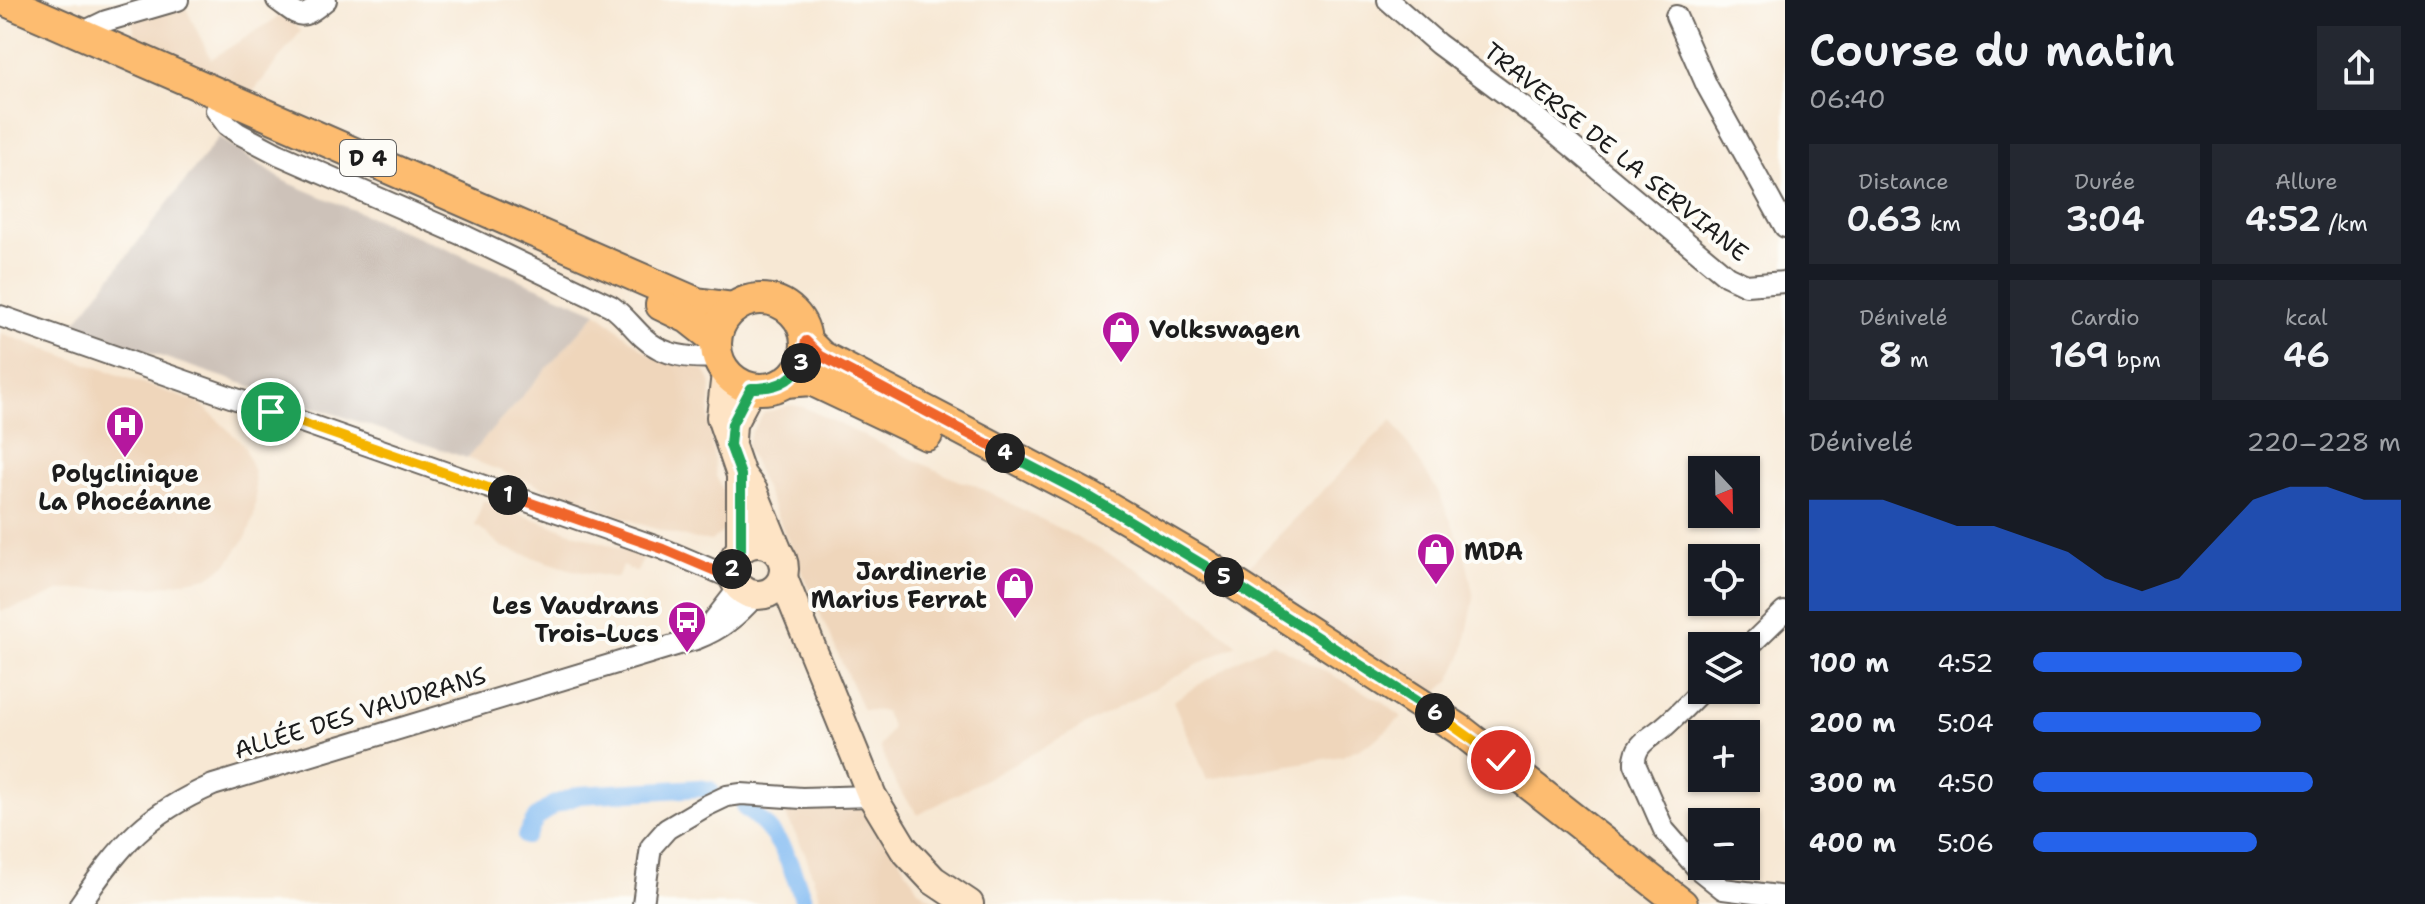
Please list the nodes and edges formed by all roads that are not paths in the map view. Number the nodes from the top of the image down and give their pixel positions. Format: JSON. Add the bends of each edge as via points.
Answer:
{"nodes":[{"id":1,"x":4,"y":0,"type":"edge"},
{"id":2,"x":178,"y":0,"type":"edge"},
{"id":3,"x":277,"y":0,"type":"edge"},
{"id":4,"x":326,"y":0,"type":"edge"},
{"id":5,"x":1388,"y":0,"type":"edge"},
{"id":6,"x":46,"y":11,"type":"edge"},
{"id":7,"x":0,"y":15,"type":"edge"},
{"id":8,"x":1676,"y":16,"type":"dead end"},
{"id":9,"x":79,"y":34,"type":"junction"},
{"id":10,"x":216,"y":110,"type":"junction"},
{"id":11,"x":1785,"y":227,"type":"edge"},
{"id":12,"x":1785,"y":282,"type":"edge"},
{"id":13,"x":734,"y":308,"type":"junction"},
{"id":14,"x":0,"y":316,"type":"edge"},
{"id":15,"x":806,"y":341,"type":"junction"},
{"id":16,"x":728,"y":364,"type":"junction"},
{"id":17,"x":786,"y":382,"type":"junction"},
{"id":18,"x":741,"y":475,"type":"junction"},
{"id":19,"x":759,"y":581,"type":"junction"},
{"id":20,"x":1784,"y":612,"type":"edge"},
{"id":21,"x":1760,"y":635,"type":"edge"},
{"id":22,"x":1688,"y":704,"type":"edge"},
{"id":23,"x":872,"y":796,"type":"junction"},
{"id":24,"x":1591,"y":833,"type":"junction"},
{"id":25,"x":1785,"y":897,"type":"edge"},
{"id":26,"x":80,"y":904,"type":"edge"},
{"id":27,"x":643,"y":904,"type":"edge"},
{"id":28,"x":969,"y":904,"type":"edge"},
{"id":29,"x":1682,"y":904,"type":"edge"}],
"edges":[{"from":1,"to":6,"type":"main road","number":"D 4"},
{"from":2,"to":9,"type":"street"},
{"from":3,"to":4,"type":"street","via":[[293,14],[303,15]]},
{"from":5,"to":12,"type":"street","name":"TRAVERSE DE LA SERVIANE","via":[[1727,276],[1746,285]]},
{"from":6,"to":9,"type":"main road","number":"D 4"},
{"from":7,"to":10,"type":"main road","number":"D 4"},
{"from":8,"to":11,"type":"street","via":[[1707,86]]},
{"from":9,"to":13,"type":"main road","number":"D 4","via":[[697,303]]},
{"from":10,"to":16,"type":"main road","number":"D 4","via":[[688,318]]},
{"from":10,"to":16,"type":"street","via":[[238,133],[278,154],[611,306],[659,349]]},
{"from":13,"to":15,"type":"main road","via":[[756,299],[780,303],[799,318]]},
{"from":13,"to":16,"type":"main road","via":[[721,322]]},
{"from":14,"to":19,"type":"street"},
{"from":15,"to":17,"type":"main road","via":[[804,357]]},
{"from":15,"to":24,"type":"main road","via":[[821,356],[1090,497],[1201,562],[1459,729]]},
{"from":16,"to":17,"type":"main road","via":[[769,388]]},
{"from":16,"to":18,"type":"street","via":[[721,417]]},
{"from":17,"to":24,"type":"main road","via":[[811,380],[1083,511],[1344,668]]},
{"from":18,"to":19,"type":"street","via":[[753,491]]},
{"from":18,"to":19,"type":"street","via":[[741,549],[750,544],[770,546]]},
{"from":19,"to":23,"type":"street","via":[[808,643]]},
{"from":19,"to":26,"type":"street","name":"ALLÉE DES VAUDRANS","via":[[696,639],[187,796],[134,834]]},
{"from":20,"to":21,"type":"street"},
{"from":22,"to":25,"type":"street","via":[[1646,738],[1635,754],[1664,830],[1723,889]]},
{"from":23,"to":27,"type":"street","via":[[727,796],[667,829],[651,847]]},
{"from":23,"to":28,"type":"street","via":[[904,849],[933,880]]},
{"from":24,"to":29,"type":"main road"}]}
